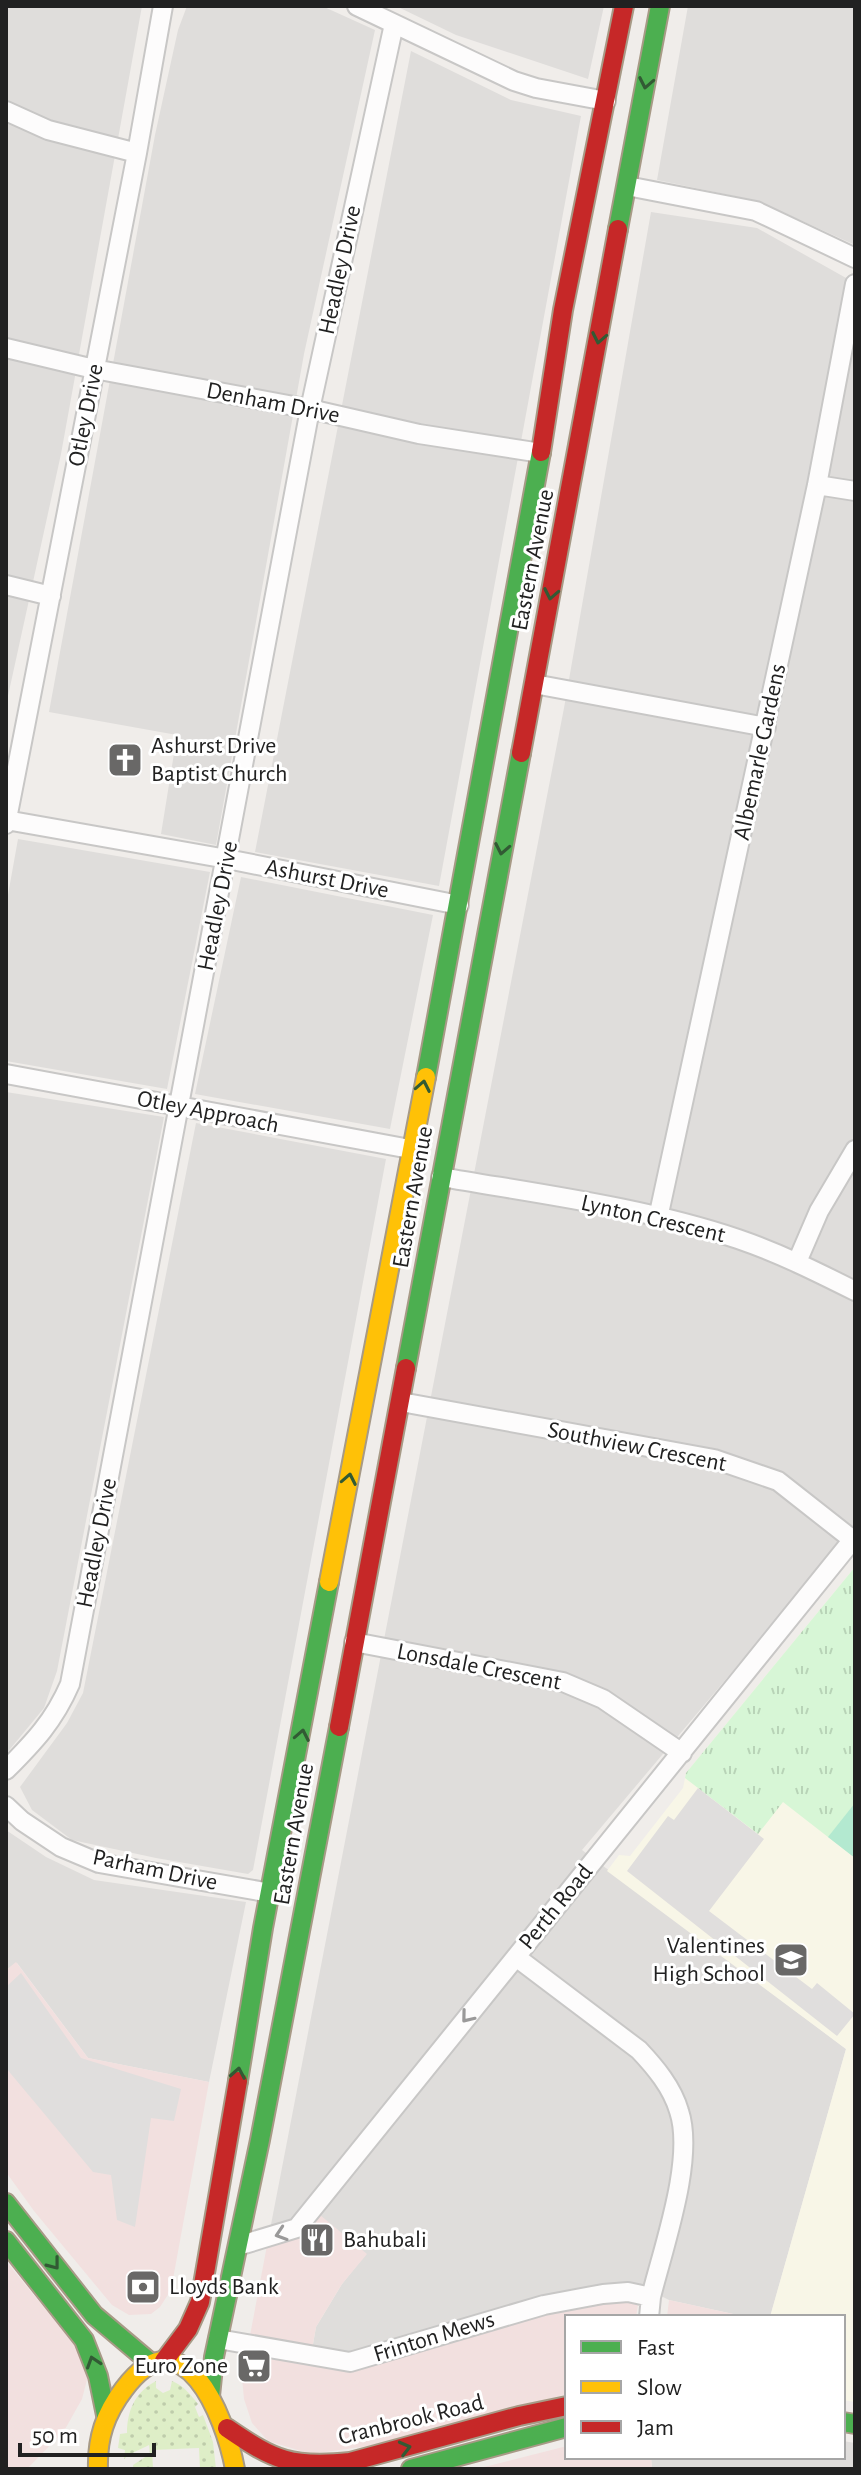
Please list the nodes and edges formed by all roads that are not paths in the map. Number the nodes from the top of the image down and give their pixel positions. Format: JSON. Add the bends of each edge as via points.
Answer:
{"nodes":[{"id":1,"x":163,"y":6,"type":"edge"},
{"id":2,"x":357,"y":6,"type":"edge"},
{"id":3,"x":624,"y":6,"type":"edge"},
{"id":4,"x":660,"y":6,"type":"edge"},
{"id":5,"x":394,"y":24,"type":"junction"},
{"id":6,"x":606,"y":101,"type":"junction"},
{"id":7,"x":6,"y":111,"type":"edge"},
{"id":8,"x":137,"y":153,"type":"junction"},
{"id":9,"x":627,"y":186,"type":"junction"},
{"id":10,"x":855,"y":258,"type":"edge"},
{"id":11,"x":855,"y":284,"type":"edge"},
{"id":12,"x":6,"y":348,"type":"edge"},
{"id":13,"x":94,"y":369,"type":"junction"},
{"id":14,"x":310,"y":409,"type":"junction"},
{"id":15,"x":541,"y":453,"type":"junction"},
{"id":16,"x":817,"y":485,"type":"junction"},
{"id":17,"x":855,"y":491,"type":"edge"},
{"id":18,"x":6,"y":585,"type":"edge"},
{"id":19,"x":51,"y":596,"type":"junction"},
{"id":20,"x":534,"y":684,"type":"junction"},
{"id":21,"x":766,"y":727,"type":"junction"},
{"id":22,"x":6,"y":821,"type":"edge"},
{"id":23,"x":227,"y":859,"type":"junction"},
{"id":24,"x":459,"y":905,"type":"junction"},
{"id":25,"x":6,"y":1074,"type":"edge"},
{"id":26,"x":179,"y":1106,"type":"junction"},
{"id":27,"x":410,"y":1149,"type":"junction"},
{"id":28,"x":855,"y":1150,"type":"edge"},
{"id":29,"x":441,"y":1177,"type":"junction"},
{"id":30,"x":658,"y":1218,"type":"junction"},
{"id":31,"x":797,"y":1262,"type":"junction"},
{"id":32,"x":855,"y":1291,"type":"edge"},
{"id":33,"x":401,"y":1402,"type":"junction"},
{"id":34,"x":854,"y":1539,"type":"edge"},
{"id":35,"x":354,"y":1642,"type":"junction"},
{"id":36,"x":682,"y":1753,"type":"junction"},
{"id":37,"x":6,"y":1770,"type":"edge"},
{"id":38,"x":6,"y":1806,"type":"edge"},
{"id":39,"x":271,"y":1893,"type":"junction"},
{"id":40,"x":516,"y":1957,"type":"junction"},
{"id":41,"x":6,"y":2203,"type":"edge"},
{"id":42,"x":6,"y":2241,"type":"edge"},
{"id":43,"x":238,"y":2246,"type":"junction"},
{"id":44,"x":651,"y":2297,"type":"junction"},
{"id":45,"x":649,"y":2315,"type":"edge"},
{"id":46,"x":218,"y":2339,"type":"junction"},
{"id":47,"x":158,"y":2362,"type":"junction"},
{"id":48,"x":210,"y":2396,"type":"junction"},
{"id":49,"x":565,"y":2406,"type":"edge"},
{"id":50,"x":106,"y":2415,"type":"junction"},
{"id":51,"x":227,"y":2428,"type":"junction"},
{"id":52,"x":565,"y":2428,"type":"edge"},
{"id":53,"x":97,"y":2443,"type":"junction"},
{"id":54,"x":80,"y":2460,"type":"dead end"},
{"id":55,"x":98,"y":2469,"type":"edge"},
{"id":56,"x":235,"y":2469,"type":"edge"},
{"id":57,"x":411,"y":2469,"type":"edge"}],
"edges":[{"from":1,"to":8,"type":"street","name":"Otley Drive"},
{"from":2,"to":5,"type":"street"},
{"from":3,"to":6,"type":"main road","name":"Eastern Avenue"},
{"from":4,"to":9,"type":"main road","name":"Eastern Avenue","one_way":true},
{"from":5,"to":6,"type":"street","via":[[514,81]]},
{"from":5,"to":14,"type":"street","name":"Headley Drive"},
{"from":6,"to":15,"type":"main road","name":"Eastern Avenue","via":[[563,310]]},
{"from":7,"to":8,"type":"street","via":[[48,130]]},
{"from":8,"to":13,"type":"street","name":"Otley Drive"},
{"from":9,"to":10,"type":"street","via":[[756,211]]},
{"from":9,"to":20,"type":"main road","name":"Eastern Avenue","one_way":true},
{"from":11,"to":16,"type":"street","name":"Albemarle Gardens"},
{"from":12,"to":13,"type":"street","name":"Denham Drive"},
{"from":13,"to":14,"type":"street","name":"Denham Drive"},
{"from":13,"to":19,"type":"street","name":"Otley Drive"},
{"from":14,"to":15,"type":"street","name":"Denham Drive","via":[[419,434]]},
{"from":14,"to":23,"type":"street","name":"Headley Drive"},
{"from":15,"to":24,"type":"main road","name":"Eastern Avenue"},
{"from":16,"to":17,"type":"street"},
{"from":16,"to":21,"type":"street","name":"Albemarle Gardens"},
{"from":18,"to":19,"type":"street"},
{"from":19,"to":22,"type":"street","name":"Otley Drive"},
{"from":20,"to":21,"type":"street"},
{"from":20,"to":29,"type":"main road","name":"Eastern Avenue","one_way":true},
{"from":21,"to":30,"type":"street","name":"Albemarle Gardens"},
{"from":22,"to":23,"type":"street","name":"Ashurst Drive"},
{"from":23,"to":24,"type":"street","name":"Ashurst Drive"},
{"from":23,"to":26,"type":"street","name":"Headley Drive"},
{"from":27,"to":24,"type":"main road","name":"Eastern Avenue","one_way":true},
{"from":25,"to":26,"type":"street","name":"Otley Approach"},
{"from":26,"to":27,"type":"street","name":"Otley Approach"},
{"from":26,"to":37,"type":"street","name":"Headley Drive","via":[[70,1684],[41,1735]]},
{"from":39,"to":27,"type":"main road","name":"Eastern Avenue","one_way":true},
{"from":28,"to":31,"type":"street"},
{"from":29,"to":30,"type":"street","name":"Lynton Crescent"},
{"from":29,"to":33,"type":"main road","name":"Eastern Avenue"},
{"from":30,"to":31,"type":"street","name":"Lynton Crescent"},
{"from":31,"to":32,"type":"street","name":"Lynton Crescent"},
{"from":33,"to":34,"type":"street","name":"Southview Crescent","via":[[714,1459],[778,1481]]},
{"from":33,"to":35,"type":"main road","name":"Eastern Avenue"},
{"from":34,"to":36,"type":"street","name":"Perth Road"},
{"from":35,"to":36,"type":"street","name":"Lonsdale Crescent","via":[[563,1682],[603,1699]]},
{"from":35,"to":43,"type":"main road","name":"Eastern Avenue"},
{"from":36,"to":40,"type":"street","name":"Perth Road"},
{"from":38,"to":39,"type":"street","name":"Parham Drive","via":[[61,1847],[99,1863]]},
{"from":47,"to":39,"type":"main road","name":"Eastern Avenue","one_way":true,"via":[[180,2343],[199,2309]]},
{"from":40,"to":43,"type":"street","name":"Perth Road","one_way":true,"via":[[297,2228]]},
{"from":40,"to":44,"type":"street","via":[[639,2050],[656,2068],[680,2111],[682,2162]]},
{"from":41,"to":47,"type":"main road","one_way":true,"via":[[94,2315]]},
{"from":50,"to":42,"type":"main road","one_way":true,"via":[[84,2340]]},
{"from":43,"to":46,"type":"main road","name":"Eastern Avenue"},
{"from":44,"to":45,"type":"street"},
{"from":44,"to":46,"type":"street","name":"Frinton Mews","via":[[628,2292],[544,2305],[350,2362]]},
{"from":46,"to":48,"type":"main road","name":"Eastern Avenue"},
{"from":47,"to":48,"type":"main road","via":[[185,2367]]},
{"from":47,"to":50,"type":"main road","name":"Eastern Avenue","via":[[134,2376]]},
{"from":48,"to":51,"type":"main road"},
{"from":51,"to":49,"type":"main road","name":"Cranbrook Road","one_way":true,"via":[[271,2458],[322,2465]]},
{"from":50,"to":53,"type":"main road"},
{"from":51,"to":56,"type":"main road"},
{"from":52,"to":57,"type":"main road","name":"Cranbrook Road"},
{"from":53,"to":54,"type":"main road"},
{"from":53,"to":55,"type":"main road"}]}
